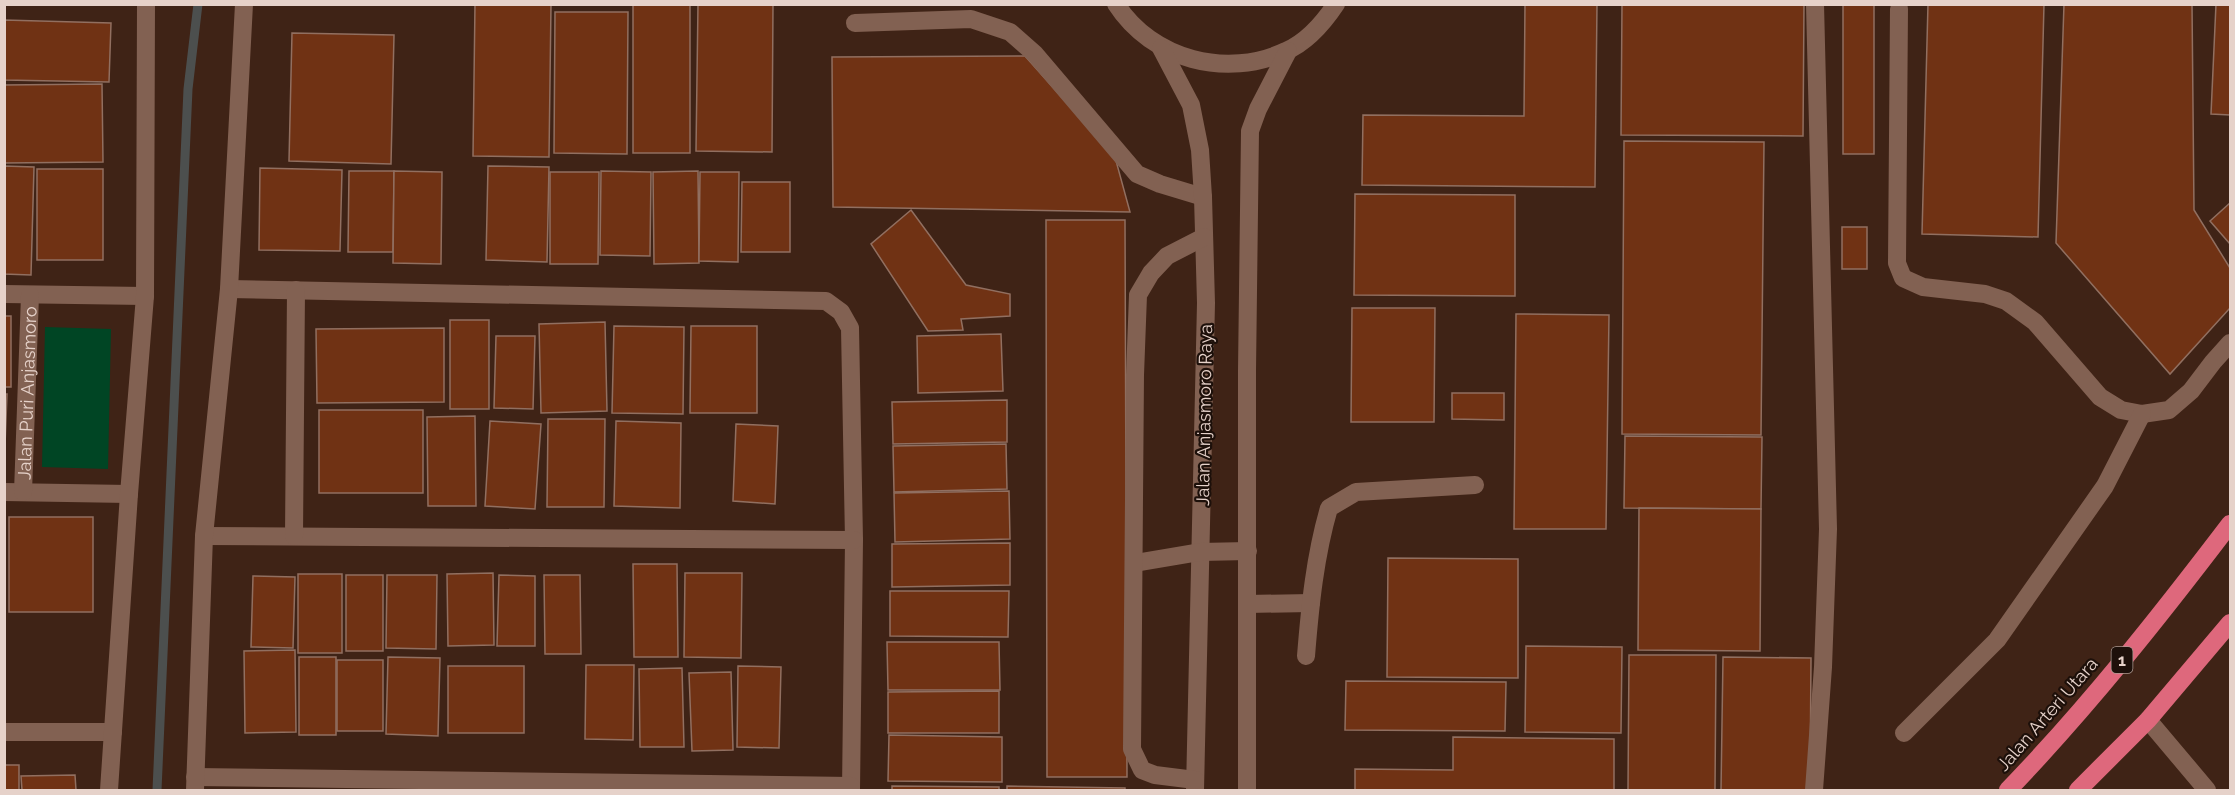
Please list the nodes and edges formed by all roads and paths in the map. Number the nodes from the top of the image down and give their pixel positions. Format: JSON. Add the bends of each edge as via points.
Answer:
{"nodes":[{"id":1,"x":146,"y":4,"type":"edge"},
{"id":2,"x":244,"y":4,"type":"edge"},
{"id":3,"x":1116,"y":4,"type":"edge"},
{"id":4,"x":1336,"y":4,"type":"edge"},
{"id":5,"x":1815,"y":4,"type":"edge"},
{"id":6,"x":1899,"y":9,"type":"dead end"},
{"id":7,"x":855,"y":23,"type":"dead end"},
{"id":8,"x":1161,"y":48,"type":"junction"},
{"id":9,"x":1288,"y":51,"type":"junction"},
{"id":10,"x":1203,"y":197,"type":"junction"},
{"id":11,"x":1204,"y":237,"type":"junction"},
{"id":12,"x":229,"y":289,"type":"junction"},
{"id":13,"x":296,"y":290,"type":"junction"},
{"id":14,"x":4,"y":294,"type":"edge"},
{"id":15,"x":30,"y":295,"type":"junction"},
{"id":16,"x":145,"y":296,"type":"junction"},
{"id":17,"x":2230,"y":343,"type":"edge"},
{"id":18,"x":2142,"y":414,"type":"junction"},
{"id":19,"x":1475,"y":485,"type":"dead end"},
{"id":20,"x":4,"y":492,"type":"edge"},
{"id":21,"x":23,"y":492,"type":"junction"},
{"id":22,"x":129,"y":494,"type":"junction"},
{"id":23,"x":2230,"y":524,"type":"edge"},
{"id":24,"x":204,"y":536,"type":"junction"},
{"id":25,"x":294,"y":536,"type":"junction"},
{"id":26,"x":854,"y":540,"type":"junction"},
{"id":27,"x":1248,"y":551,"type":"junction"},
{"id":28,"x":1200,"y":552,"type":"junction"},
{"id":29,"x":1135,"y":563,"type":"junction"},
{"id":30,"x":1311,"y":603,"type":"junction"},
{"id":31,"x":1247,"y":604,"type":"junction"},
{"id":32,"x":2230,"y":623,"type":"edge"},
{"id":33,"x":1306,"y":656,"type":"dead end"},
{"id":34,"x":2148,"y":720,"type":"junction"},
{"id":35,"x":4,"y":732,"type":"edge"},
{"id":36,"x":113,"y":732,"type":"junction"},
{"id":37,"x":1904,"y":733,"type":"dead end"},
{"id":38,"x":195,"y":784,"type":"edge"},
{"id":39,"x":1195,"y":785,"type":"edge"},
{"id":40,"x":795,"y":788,"type":"edge"},
{"id":41,"x":851,"y":788,"type":"edge"},
{"id":42,"x":110,"y":790,"type":"edge"},
{"id":43,"x":1247,"y":790,"type":"edge"},
{"id":44,"x":1815,"y":790,"type":"edge"},
{"id":45,"x":2008,"y":790,"type":"edge"},
{"id":46,"x":2078,"y":790,"type":"edge"},
{"id":47,"x":2207,"y":790,"type":"edge"}],
"edges":[{"from":1,"to":16,"type":"street"},
{"from":2,"to":12,"type":"street"},
{"from":3,"to":8,"type":"street","via":[[1126,21]]},
{"from":4,"to":9,"type":"street","via":[[1322,24]]},
{"from":5,"to":44,"type":"street","via":[[1828,529]]},
{"from":6,"to":18,"type":"street","via":[[1897,263],[1903,278],[1923,287],[1985,294],[2006,301],[2036,322],[2100,397],[2121,410]]},
{"from":7,"to":10,"type":"street","via":[[971,19],[1010,32],[1035,54],[1137,174]]},
{"from":8,"to":9,"type":"street","via":[[1202,63],[1246,64]]},
{"from":8,"to":10,"type":"street","name":"Jalan Anjasmoro Raya","via":[[1191,105],[1200,150]]},
{"from":9,"to":27,"type":"street","via":[[1250,131]]},
{"from":10,"to":11,"type":"street","name":"Jalan Anjasmoro Raya"},
{"from":11,"to":28,"type":"street","name":"Jalan Anjasmoro Raya"},
{"from":11,"to":29,"type":"street","via":[[1167,256],[1138,295]]},
{"from":12,"to":13,"type":"street"},
{"from":12,"to":24,"type":"street"},
{"from":13,"to":25,"type":"street"},
{"from":13,"to":26,"type":"street","via":[[826,301],[841,312],[850,328]]},
{"from":14,"to":15,"type":"street","name":"Jalan Puri Anjasmoro"},
{"from":15,"to":16,"type":"street","name":"Jalan Puri Anjasmoro"},
{"from":15,"to":21,"type":"street","name":"Jalan Puri Anjasmoro"},
{"from":16,"to":22,"type":"street"},
{"from":17,"to":18,"type":"street","via":[[2191,391],[2169,410]]},
{"from":18,"to":37,"type":"street","via":[[2105,486],[1997,640]]},
{"from":19,"to":30,"type":"street","via":[[1356,492],[1329,508],[1320,538]]},
{"from":20,"to":21,"type":"street","name":"Jalan Puri Anjasmoro"},
{"from":21,"to":22,"type":"street","name":"Jalan Puri Anjasmoro"},
{"from":22,"to":36,"type":"street"},
{"from":23,"to":45,"type":"highway","name":"Jalan Arteri Utara","number":"1","via":[[2169,605]]},
{"from":24,"to":25,"type":"street"},
{"from":24,"to":38,"type":"street"},
{"from":25,"to":26,"type":"street"},
{"from":26,"to":41,"type":"street"},
{"from":27,"to":28,"type":"street"},
{"from":27,"to":31,"type":"street"},
{"from":28,"to":29,"type":"street"},
{"from":28,"to":39,"type":"street","name":"Jalan Anjasmoro Raya"},
{"from":29,"to":39,"type":"street","via":[[1132,749],[1142,770]]},
{"from":30,"to":31,"type":"street"},
{"from":30,"to":33,"type":"street"},
{"from":31,"to":43,"type":"street"},
{"from":32,"to":34,"type":"highway"},
{"from":34,"to":46,"type":"highway"},
{"from":34,"to":47,"type":"street"},
{"from":35,"to":36,"type":"street"},
{"from":36,"to":42,"type":"street"},
{"from":38,"to":40,"type":"street"},
{"from":40,"to":41,"type":"street"}]}
